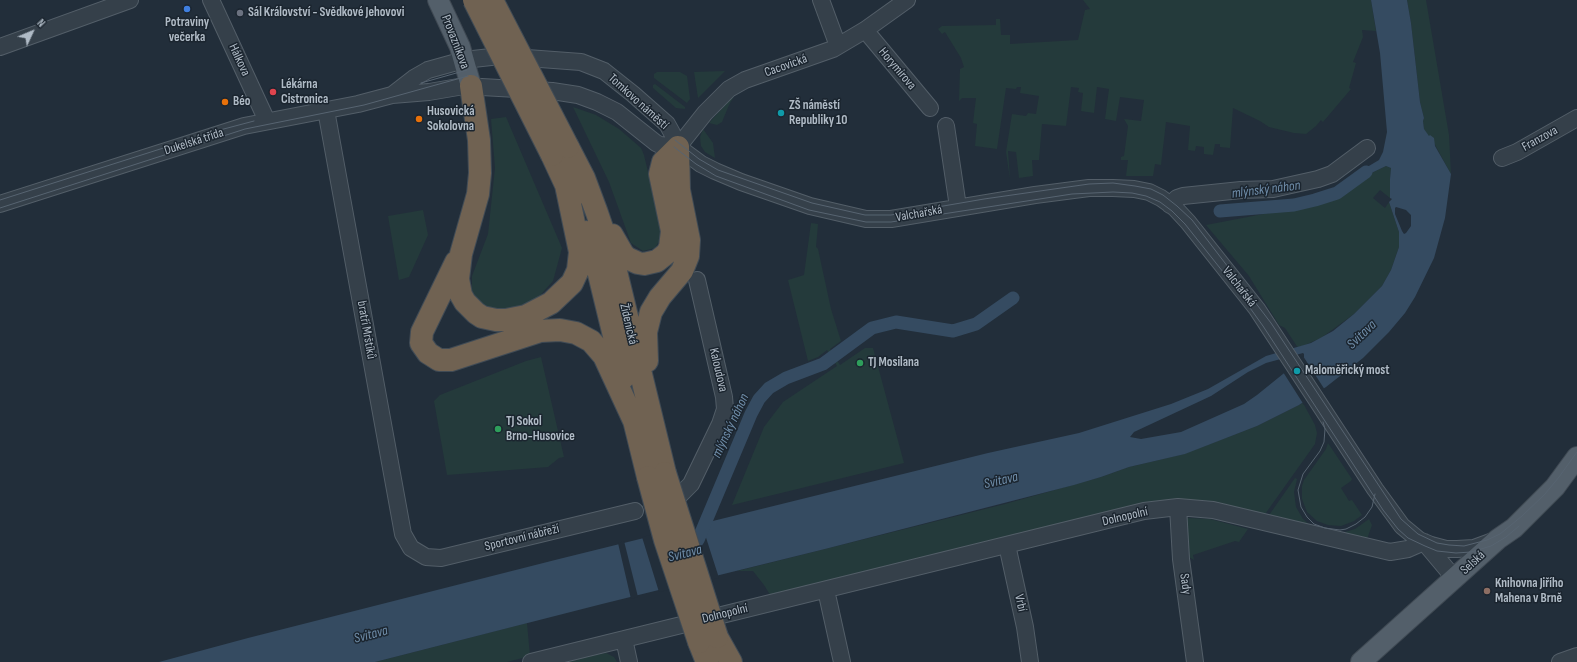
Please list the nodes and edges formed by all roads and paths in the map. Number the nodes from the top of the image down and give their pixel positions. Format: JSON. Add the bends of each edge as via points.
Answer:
{"nodes":[{"id":1,"x":130,"y":0,"type":"edge"},
{"id":2,"x":211,"y":0,"type":"edge"},
{"id":3,"x":438,"y":0,"type":"edge"},
{"id":4,"x":474,"y":0,"type":"edge"},
{"id":5,"x":492,"y":0,"type":"edge"},
{"id":6,"x":821,"y":0,"type":"edge"},
{"id":7,"x":907,"y":0,"type":"edge"},
{"id":8,"x":890,"y":6,"type":"edge"},
{"id":9,"x":865,"y":30,"type":"junction"},
{"id":10,"x":838,"y":46,"type":"junction"},
{"id":11,"x":0,"y":47,"type":"edge"},
{"id":12,"x":464,"y":60,"type":"junction"},
{"id":13,"x":470,"y":86,"type":"junction"},
{"id":14,"x":392,"y":95,"type":"junction"},
{"id":15,"x":930,"y":108,"type":"dead end"},
{"id":16,"x":326,"y":110,"type":"junction"},
{"id":17,"x":1577,"y":118,"type":"edge"},
{"id":18,"x":267,"y":121,"type":"junction"},
{"id":19,"x":946,"y":126,"type":"dead end"},
{"id":20,"x":678,"y":147,"type":"junction"},
{"id":21,"x":1367,"y":148,"type":"dead end"},
{"id":22,"x":560,"y":151,"type":"junction"},
{"id":23,"x":1502,"y":158,"type":"dead end"},
{"id":24,"x":575,"y":181,"type":"junction"},
{"id":25,"x":0,"y":204,"type":"edge"},
{"id":26,"x":1170,"y":205,"type":"junction"},
{"id":27,"x":958,"y":207,"type":"junction"},
{"id":28,"x":464,"y":244,"type":"junction"},
{"id":29,"x":697,"y":280,"type":"dead end"},
{"id":30,"x":643,"y":419,"type":"junction"},
{"id":31,"x":1577,"y":457,"type":"edge"},
{"id":32,"x":679,"y":496,"type":"dead end"},
{"id":33,"x":1178,"y":507,"type":"junction"},
{"id":34,"x":635,"y":511,"type":"dead end"},
{"id":35,"x":1498,"y":539,"type":"junction"},
{"id":36,"x":1424,"y":542,"type":"junction"},
{"id":37,"x":1007,"y":545,"type":"junction"},
{"id":38,"x":411,"y":548,"type":"joint"},
{"id":39,"x":1454,"y":579,"type":"junction"},
{"id":40,"x":826,"y":590,"type":"junction"},
{"id":41,"x":624,"y":639,"type":"junction"},
{"id":42,"x":706,"y":647,"type":"edge"},
{"id":43,"x":1577,"y":656,"type":"edge"},
{"id":44,"x":531,"y":662,"type":"edge"},
{"id":45,"x":629,"y":662,"type":"edge"},
{"id":46,"x":707,"y":662,"type":"edge"},
{"id":47,"x":727,"y":662,"type":"edge"},
{"id":48,"x":731,"y":662,"type":"edge"},
{"id":49,"x":842,"y":662,"type":"edge"},
{"id":50,"x":1030,"y":662,"type":"edge"},
{"id":51,"x":1195,"y":662,"type":"edge"},
{"id":52,"x":1361,"y":662,"type":"edge"},
{"id":53,"x":1560,"y":662,"type":"edge"}],
"edges":[{"from":1,"to":11,"type":"street"},
{"from":2,"to":18,"type":"street","name":"Hálkova"},
{"from":3,"to":12,"type":"main road","name":"Provazníkova"},
{"from":4,"to":22,"type":"highway","name":"Židenická","bridge":true},
{"from":5,"to":22,"type":"highway","name":"Židenická","bridge":true},
{"from":6,"to":10,"type":"street"},
{"from":7,"to":8,"type":"street","name":"Cacovická"},
{"from":8,"to":9,"type":"street","name":"Cacovická"},
{"from":9,"to":10,"type":"street","name":"Cacovická"},
{"from":9,"to":15,"type":"street","name":"Horymírova"},
{"from":10,"to":20,"type":"street","name":"Cacovická","via":[[745,80],[729,89],[705,113]]},
{"from":12,"to":13,"type":"main road","name":"Provazníkova"},
{"from":12,"to":14,"type":"street","name":"Dukelská třída","via":[[428,70]]},
{"from":12,"to":20,"type":"street","name":"Tomkovo náměstí","via":[[522,56],[581,62],[596,67],[616,80],[667,124]]},
{"from":13,"to":14,"type":"street","name":"Dukelská třída"},
{"from":13,"to":20,"type":"street","name":"Tomkovo náměstí","via":[[578,95],[617,112],[656,143]]},
{"from":13,"to":28,"type":"highway","via":[[479,140],[480,174],[474,211]]},
{"from":14,"to":16,"type":"street","name":"Dukelská třída"},
{"from":16,"to":18,"type":"street","name":"Dukelská třída"},
{"from":16,"to":38,"type":"street","name":"bratří Mrštíků","via":[[403,534]]},
{"from":17,"to":23,"type":"street","name":"Franzova"},
{"from":18,"to":25,"type":"street","name":"Dukelská třída","via":[[221,133]]},
{"from":19,"to":27,"type":"street"},
{"from":20,"to":24,"type":"highway","via":[[664,162],[660,174],[671,226],[670,247],[662,257],[650,263],[638,263],[622,254]]},
{"from":20,"to":27,"type":"street","name":"Valchařská","via":[[714,171],[826,211],[866,219],[891,218]]},
{"from":20,"to":30,"type":"highway","via":[[679,190],[689,248],[682,271],[660,297],[647,322]]},
{"from":21,"to":26,"type":"street","via":[[1332,174],[1318,179],[1273,189],[1183,196]]},
{"from":22,"to":24,"type":"highway","name":"Židenická"},
{"from":24,"to":28,"type":"highway","via":[[580,252],[578,270],[568,289],[543,308],[526,316],[506,320],[489,319],[476,313],[465,302],[459,288],[459,265]]},
{"from":24,"to":30,"type":"highway","name":"Židenická","via":[[580,216],[596,262],[623,372]]},
{"from":24,"to":30,"type":"highway","name":"Židenická","via":[[597,213],[614,263]]},
{"from":26,"to":27,"type":"street","name":"Valchařská","via":[[1149,192],[1089,188]]},
{"from":26,"to":36,"type":"street","name":"Valchařská","via":[[1188,222],[1238,284],[1274,334],[1395,518],[1408,532]]},
{"from":28,"to":30,"type":"highway","via":[[422,332],[421,343],[428,353],[439,360],[451,360],[540,331],[560,330],[576,333],[591,341],[604,356]]},
{"from":29,"to":32,"type":"street","name":"Kaloudova","via":[[725,409],[691,484]]},
{"from":30,"to":42,"type":"highway","name":"Židenická","bridge":true,"via":[[656,475],[665,540]]},
{"from":31,"to":35,"type":"main road","name":"Selská","via":[[1562,479],[1539,503],[1514,528]]},
{"from":33,"to":36,"type":"street","name":"Dolnopolní","via":[[1213,510],[1390,552],[1408,549]]},
{"from":33,"to":37,"type":"street","name":"Dolnopolní","via":[[1144,511]]},
{"from":33,"to":51,"type":"street","name":"Sady","via":[[1181,559]]},
{"from":34,"to":38,"type":"street","name":"Sportovní nábřeží","via":[[441,558],[426,557]]},
{"from":35,"to":36,"type":"street","via":[[1465,549],[1446,549]]},
{"from":35,"to":39,"type":"main road","name":"Selská"},
{"from":36,"to":39,"type":"street"},
{"from":37,"to":40,"type":"street","name":"Dolnopolní"},
{"from":37,"to":50,"type":"street","name":"Vrbí"},
{"from":39,"to":52,"type":"main road","name":"Selská"},
{"from":40,"to":41,"type":"street","name":"Dolnopolní"},
{"from":40,"to":49,"type":"street"},
{"from":41,"to":44,"type":"street","name":"Dolnopolní"},
{"from":41,"to":45,"type":"street"},
{"from":42,"to":46,"type":"highway","name":"Židenická"},
{"from":42,"to":47,"type":"highway","name":"Židenická"},
{"from":42,"to":48,"type":"highway"},
{"from":43,"to":53,"type":"street"}]}
